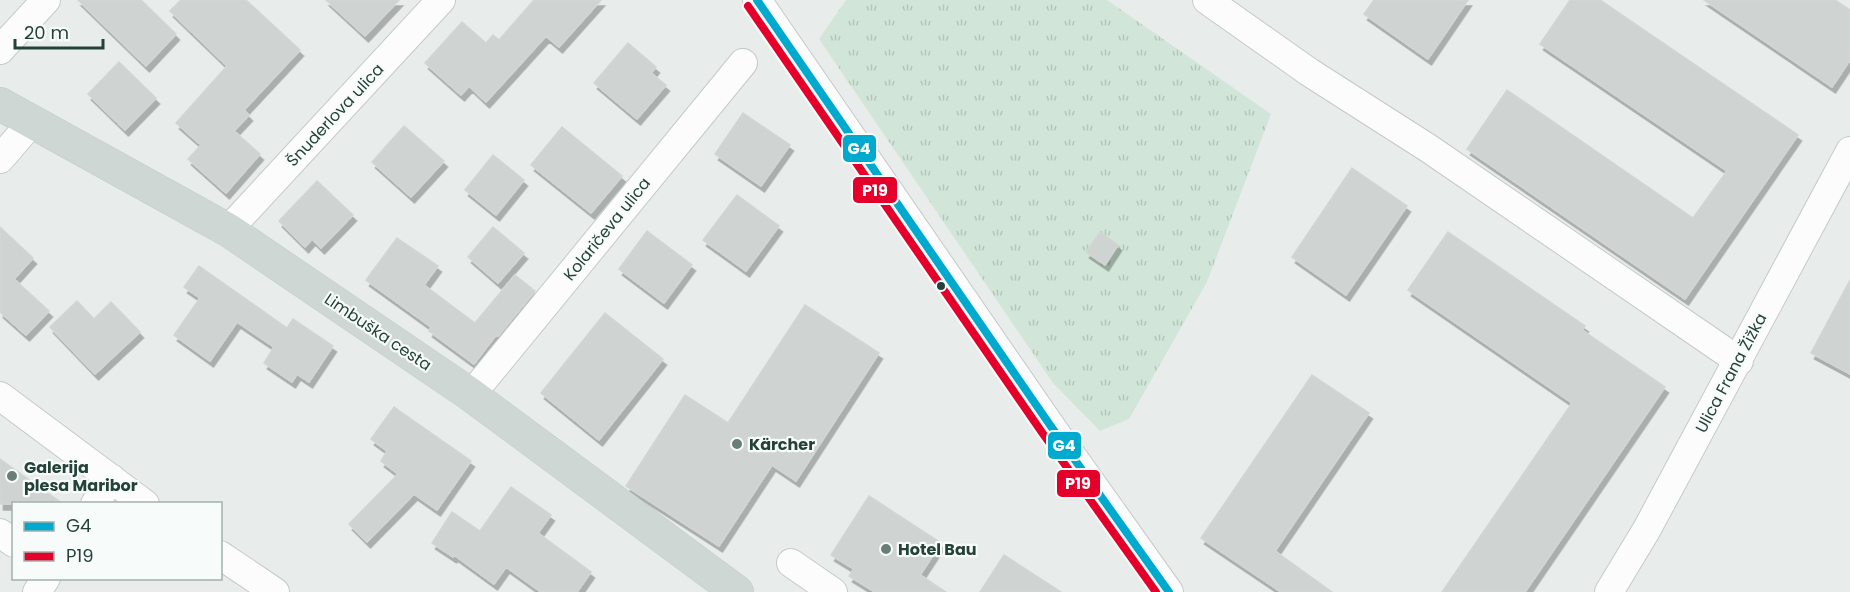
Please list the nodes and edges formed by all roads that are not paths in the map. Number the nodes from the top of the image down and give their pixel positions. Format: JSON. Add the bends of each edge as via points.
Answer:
{"nodes":[{"id":1,"x":46,"y":0,"type":"edge"},
{"id":2,"x":441,"y":0,"type":"edge"},
{"id":3,"x":757,"y":0,"type":"edge"},
{"id":4,"x":1207,"y":0,"type":"edge"},
{"id":5,"x":0,"y":50,"type":"edge"},
{"id":6,"x":743,"y":63,"type":"dead end"},
{"id":7,"x":0,"y":104,"type":"edge"},
{"id":8,"x":32,"y":122,"type":"junction"},
{"id":9,"x":1850,"y":151,"type":"edge"},
{"id":10,"x":0,"y":159,"type":"edge"},
{"id":11,"x":228,"y":230,"type":"junction"},
{"id":12,"x":1739,"y":361,"type":"junction"},
{"id":13,"x":471,"y":395,"type":"junction"},
{"id":14,"x":0,"y":396,"type":"edge"},
{"id":15,"x":111,"y":478,"type":"junction"},
{"id":16,"x":96,"y":502,"type":"edge"},
{"id":17,"x":142,"y":502,"type":"edge"},
{"id":18,"x":222,"y":556,"type":"edge"},
{"id":19,"x":790,"y":563,"type":"dead end"},
{"id":20,"x":275,"y":592,"type":"edge"},
{"id":21,"x":736,"y":592,"type":"edge"},
{"id":22,"x":833,"y":592,"type":"edge"},
{"id":23,"x":1169,"y":592,"type":"edge"},
{"id":24,"x":1609,"y":592,"type":"edge"}],
"edges":[{"from":1,"to":5,"type":"street"},
{"from":2,"to":11,"type":"street","name":"Šnuderlova ulica"},
{"from":3,"to":23,"type":"street"},
{"from":4,"to":12,"type":"street"},
{"from":6,"to":13,"type":"street","name":"Kolaričeva ulica"},
{"from":7,"to":8,"type":"main road","name":"Limbuška cesta"},
{"from":8,"to":10,"type":"street"},
{"from":8,"to":11,"type":"main road","name":"Limbuška cesta"},
{"from":9,"to":12,"type":"street","name":"Ulica Frana Žižka"},
{"from":11,"to":13,"type":"main road","name":"Limbuška cesta"},
{"from":12,"to":24,"type":"street","name":"Ulica Frana Žižka"},
{"from":13,"to":21,"type":"main road","name":"Limbuška cesta"},
{"from":14,"to":15,"type":"street"},
{"from":15,"to":16,"type":"street"},
{"from":15,"to":17,"type":"street"},
{"from":18,"to":20,"type":"street"},
{"from":19,"to":22,"type":"street"}]}
